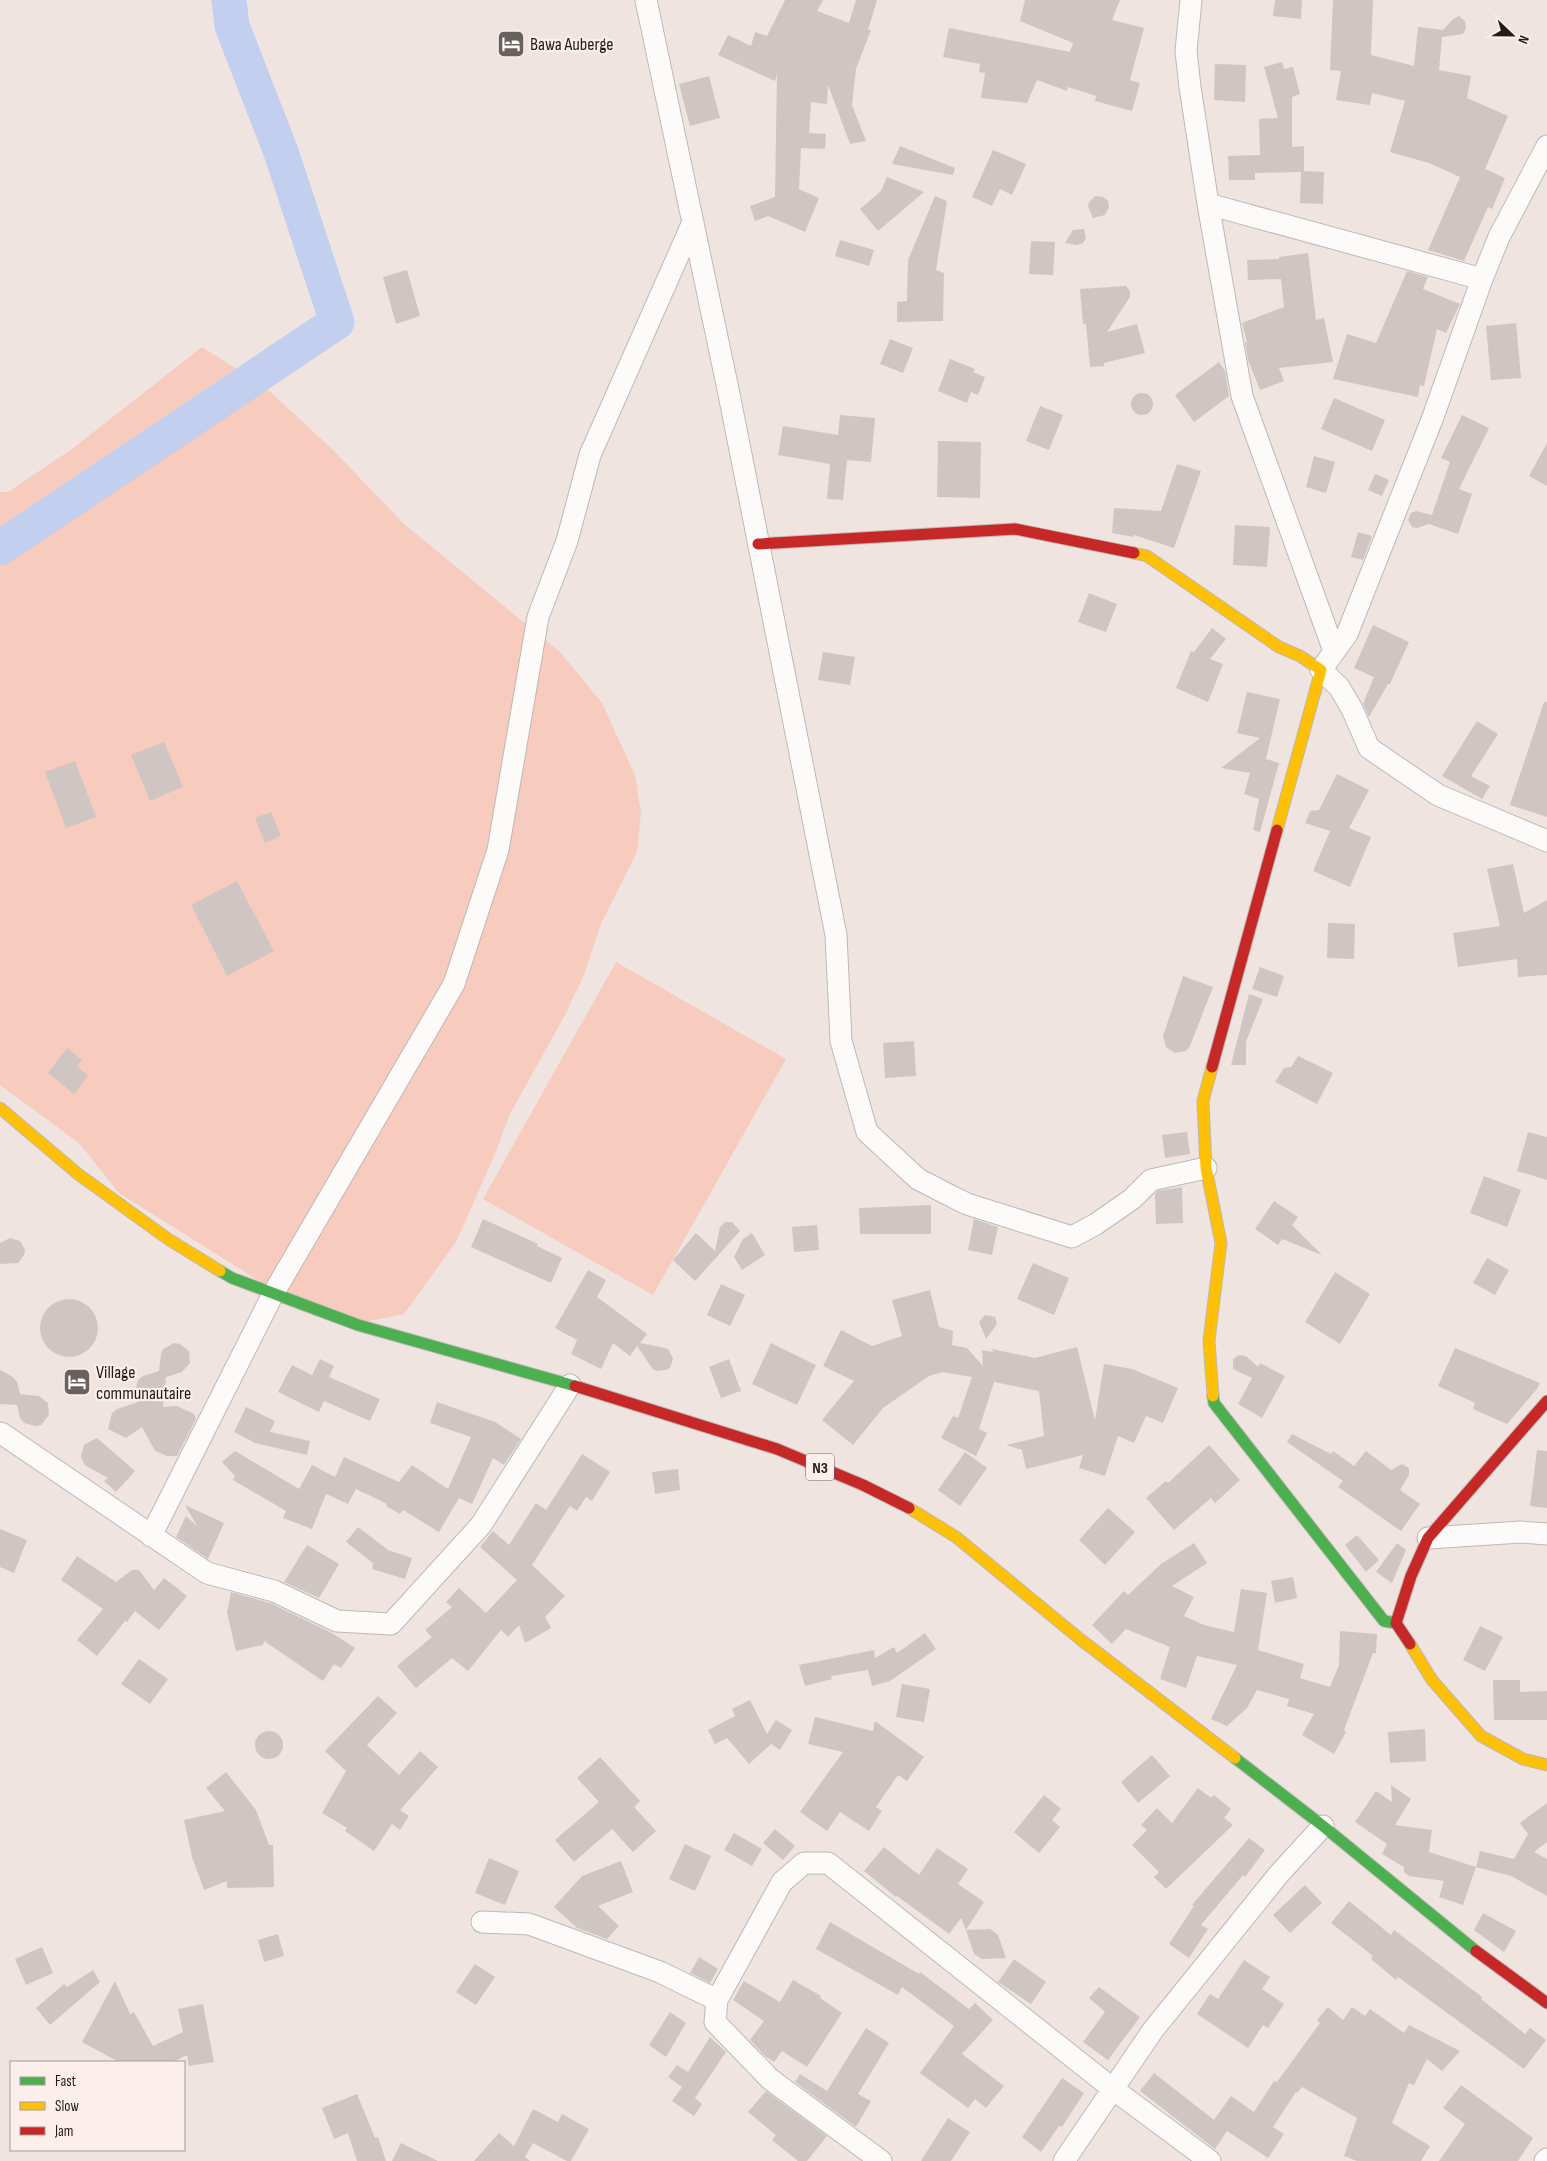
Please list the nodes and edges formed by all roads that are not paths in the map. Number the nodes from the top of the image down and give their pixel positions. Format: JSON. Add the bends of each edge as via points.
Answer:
{"nodes":[{"id":1,"x":646,"y":0,"type":"edge"},
{"id":2,"x":1191,"y":0,"type":"edge"},
{"id":3,"x":1547,"y":146,"type":"edge"},
{"id":4,"x":1208,"y":204,"type":"junction"},
{"id":5,"x":693,"y":222,"type":"junction"},
{"id":6,"x":1482,"y":279,"type":"junction"},
{"id":7,"x":758,"y":544,"type":"junction"},
{"id":8,"x":1334,"y":652,"type":"junction"},
{"id":9,"x":1321,"y":670,"type":"junction"},
{"id":10,"x":1547,"y":841,"type":"edge"},
{"id":11,"x":0,"y":1108,"type":"edge"},
{"id":12,"x":1206,"y":1168,"type":"junction"},
{"id":13,"x":273,"y":1294,"type":"junction"},
{"id":14,"x":570,"y":1385,"type":"junction"},
{"id":15,"x":1547,"y":1401,"type":"edge"},
{"id":16,"x":2,"y":1433,"type":"dead end"},
{"id":17,"x":1547,"y":1534,"type":"edge"},
{"id":18,"x":151,"y":1536,"type":"junction"},
{"id":19,"x":1428,"y":1538,"type":"junction"},
{"id":20,"x":1396,"y":1623,"type":"junction"},
{"id":21,"x":1547,"y":1765,"type":"edge"},
{"id":22,"x":1322,"y":1826,"type":"junction"},
{"id":23,"x":482,"y":1922,"type":"dead end"},
{"id":24,"x":717,"y":2000,"type":"junction"},
{"id":25,"x":1547,"y":2003,"type":"edge"},
{"id":26,"x":1113,"y":2089,"type":"junction"},
{"id":27,"x":881,"y":2161,"type":"edge"},
{"id":28,"x":1064,"y":2161,"type":"edge"},
{"id":29,"x":1210,"y":2161,"type":"edge"}],
"edges":[{"from":1,"to":5,"type":"street"},
{"from":2,"to":4,"type":"street","via":[[1186,51]]},
{"from":3,"to":6,"type":"street","via":[[1499,237]]},
{"from":4,"to":6,"type":"street"},
{"from":4,"to":8,"type":"street","via":[[1242,396]]},
{"from":5,"to":7,"type":"street"},
{"from":5,"to":13,"type":"street","via":[[590,455],[567,541],[538,617],[498,850],[454,984]]},
{"from":6,"to":8,"type":"street","via":[[1433,416],[1347,634]]},
{"from":7,"to":9,"type":"main road","via":[[1015,529],[1147,556],[1279,647]]},
{"from":7,"to":12,"type":"street","via":[[836,936],[841,1041],[867,1132],[918,1179],[967,1204],[1072,1237],[1132,1199],[1151,1180]]},
{"from":8,"to":9,"type":"street"},
{"from":9,"to":10,"type":"street","via":[[1339,687],[1369,748],[1438,795]]},
{"from":9,"to":12,"type":"main road","via":[[1203,1101]]},
{"from":11,"to":13,"type":"main road","number":"N3","via":[[78,1174],[168,1239],[232,1278]]},
{"from":12,"to":20,"type":"main road","via":[[1222,1243],[1209,1341],[1214,1403],[1384,1621]]},
{"from":13,"to":14,"type":"main road","number":"N3","via":[[358,1325]]},
{"from":13,"to":18,"type":"street"},
{"from":14,"to":18,"type":"street","via":[[481,1524],[391,1624],[337,1621],[274,1591],[207,1573]]},
{"from":14,"to":22,"type":"main road","number":"N3","via":[[777,1449],[863,1485],[912,1510],[956,1537],[1080,1639]]},
{"from":15,"to":19,"type":"main road"},
{"from":16,"to":18,"type":"street"},
{"from":17,"to":19,"type":"street","via":[[1521,1532]]},
{"from":19,"to":20,"type":"main road","via":[[1411,1576]]},
{"from":20,"to":21,"type":"main road","via":[[1432,1680],[1481,1736],[1523,1759]]},
{"from":22,"to":25,"type":"main road","number":"N3","via":[[1466,1943]]},
{"from":22,"to":26,"type":"street","via":[[1176,2001]]},
{"from":23,"to":24,"type":"street","via":[[529,1924],[660,1972]]},
{"from":24,"to":26,"type":"street","via":[[782,1882],[804,1863],[828,1863]]},
{"from":24,"to":27,"type":"street","via":[[715,2022],[770,2079]]},
{"from":26,"to":28,"type":"street"},
{"from":26,"to":29,"type":"street"}]}
